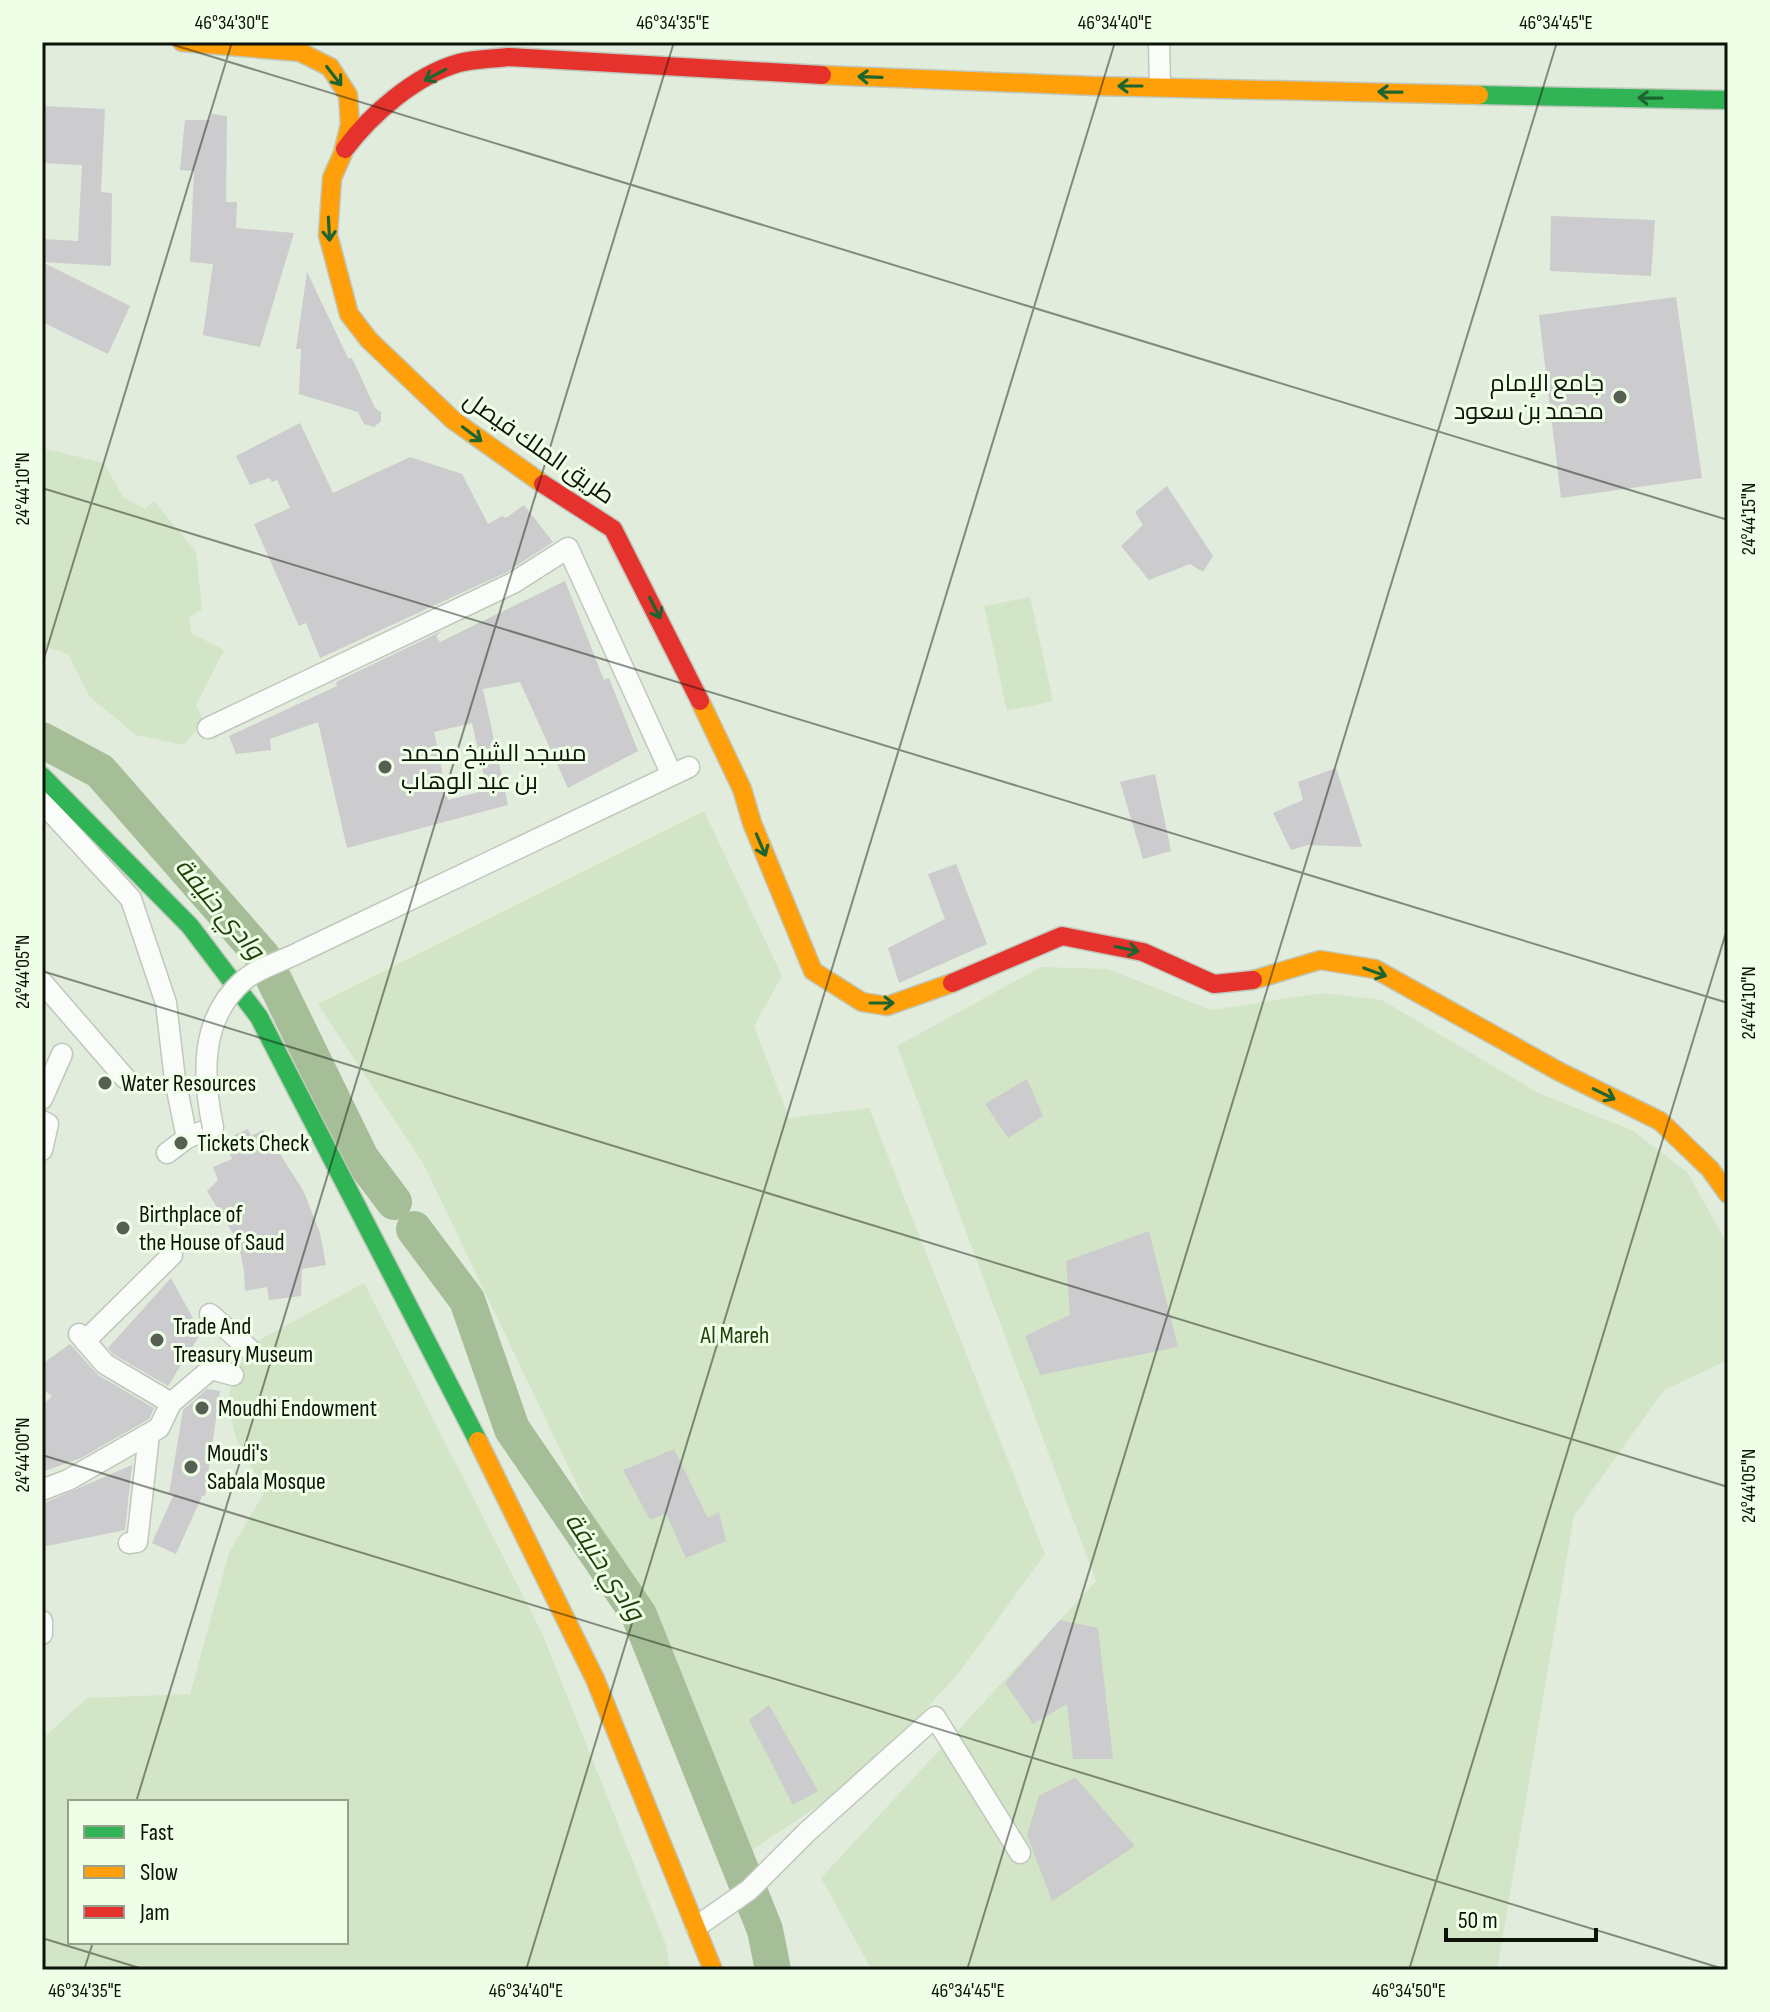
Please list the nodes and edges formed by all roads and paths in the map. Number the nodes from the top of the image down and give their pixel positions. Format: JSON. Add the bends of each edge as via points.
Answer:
{"nodes":[{"id":1,"x":182,"y":42,"type":"edge"},
{"id":2,"x":465,"y":42,"type":"edge"},
{"id":3,"x":1159,"y":42,"type":"edge"},
{"id":4,"x":509,"y":57,"type":"junction"},
{"id":5,"x":1160,"y":86,"type":"junction"},
{"id":6,"x":1728,"y":100,"type":"edge"},
{"id":7,"x":343,"y":153,"type":"junction"},
{"id":8,"x":208,"y":728,"type":"dead end"},
{"id":9,"x":42,"y":776,"type":"edge"},
{"id":10,"x":42,"y":802,"type":"edge"},
{"id":11,"x":42,"y":982,"type":"edge"},
{"id":12,"x":62,"y":1054,"type":"dead end"},
{"id":13,"x":125,"y":1078,"type":"dead end"},
{"id":14,"x":42,"y":1099,"type":"edge"},
{"id":15,"x":42,"y":1121,"type":"edge"},
{"id":16,"x":187,"y":1138,"type":"junction"},
{"id":17,"x":42,"y":1150,"type":"edge"},
{"id":18,"x":167,"y":1153,"type":"dead end"},
{"id":19,"x":1728,"y":1194,"type":"edge"},
{"id":20,"x":172,"y":1255,"type":"dead end"},
{"id":21,"x":210,"y":1314,"type":"dead end"},
{"id":22,"x":249,"y":1349,"type":"dead end"},
{"id":23,"x":233,"y":1375,"type":"dead end"},
{"id":24,"x":171,"y":1403,"type":"junction"},
{"id":25,"x":149,"y":1434,"type":"junction"},
{"id":26,"x":42,"y":1490,"type":"edge"},
{"id":27,"x":129,"y":1543,"type":"dead end"},
{"id":28,"x":42,"y":1621,"type":"edge"},
{"id":29,"x":42,"y":1634,"type":"edge"},
{"id":30,"x":1020,"y":1853,"type":"dead end"},
{"id":31,"x":696,"y":1927,"type":"junction"},
{"id":32,"x":713,"y":1970,"type":"edge"}],
"edges":[{"from":1,"to":7,"type":"street","one_way":true,"via":[[300,52],[330,67],[348,95],[350,124]]},
{"from":2,"to":4,"type":"street","via":[[491,44]]},
{"from":3,"to":5,"type":"street"},
{"from":5,"to":4,"type":"street","one_way":true},
{"from":4,"to":7,"type":"street","one_way":true,"via":[[459,63],[433,75],[390,101]]},
{"from":6,"to":5,"type":"street","one_way":true},
{"from":7,"to":19,"type":"street","name":"طريق الملك فيصل","one_way":true,"via":[[332,178],[328,235],[349,314],[453,420],[613,529],[742,789],[813,971],[862,1002],[887,1006],[1062,936],[1143,952],[1214,984],[1262,979],[1320,960],[1375,969],[1548,1066],[1660,1121]]},
{"from":8,"to":16,"type":"street","bridge":true,"via":[[513,583],[568,548],[680,771],[245,979],[223,1004],[209,1034],[205,1072],[213,1127]]},
{"from":9,"to":31,"type":"street","via":[[190,926],[259,1017],[595,1679]]},
{"from":10,"to":16,"type":"street","via":[[131,899],[166,1003]]},
{"from":11,"to":13,"type":"street"},
{"from":12,"to":14,"type":"street"},
{"from":15,"to":17,"type":"street","via":[[48,1124]]},
{"from":16,"to":18,"type":"street"},
{"from":20,"to":24,"type":"street","via":[[82,1338],[105,1364]]},
{"from":21,"to":22,"type":"street"},
{"from":23,"to":24,"type":"street","via":[[211,1364]]},
{"from":24,"to":25,"type":"street","via":[[159,1428]]},
{"from":25,"to":26,"type":"street"},
{"from":25,"to":27,"type":"street","via":[[137,1542]]},
{"from":28,"to":29,"type":"street"},
{"from":30,"to":31,"type":"street","via":[[935,1717],[749,1890]]},
{"from":31,"to":32,"type":"street"}]}
